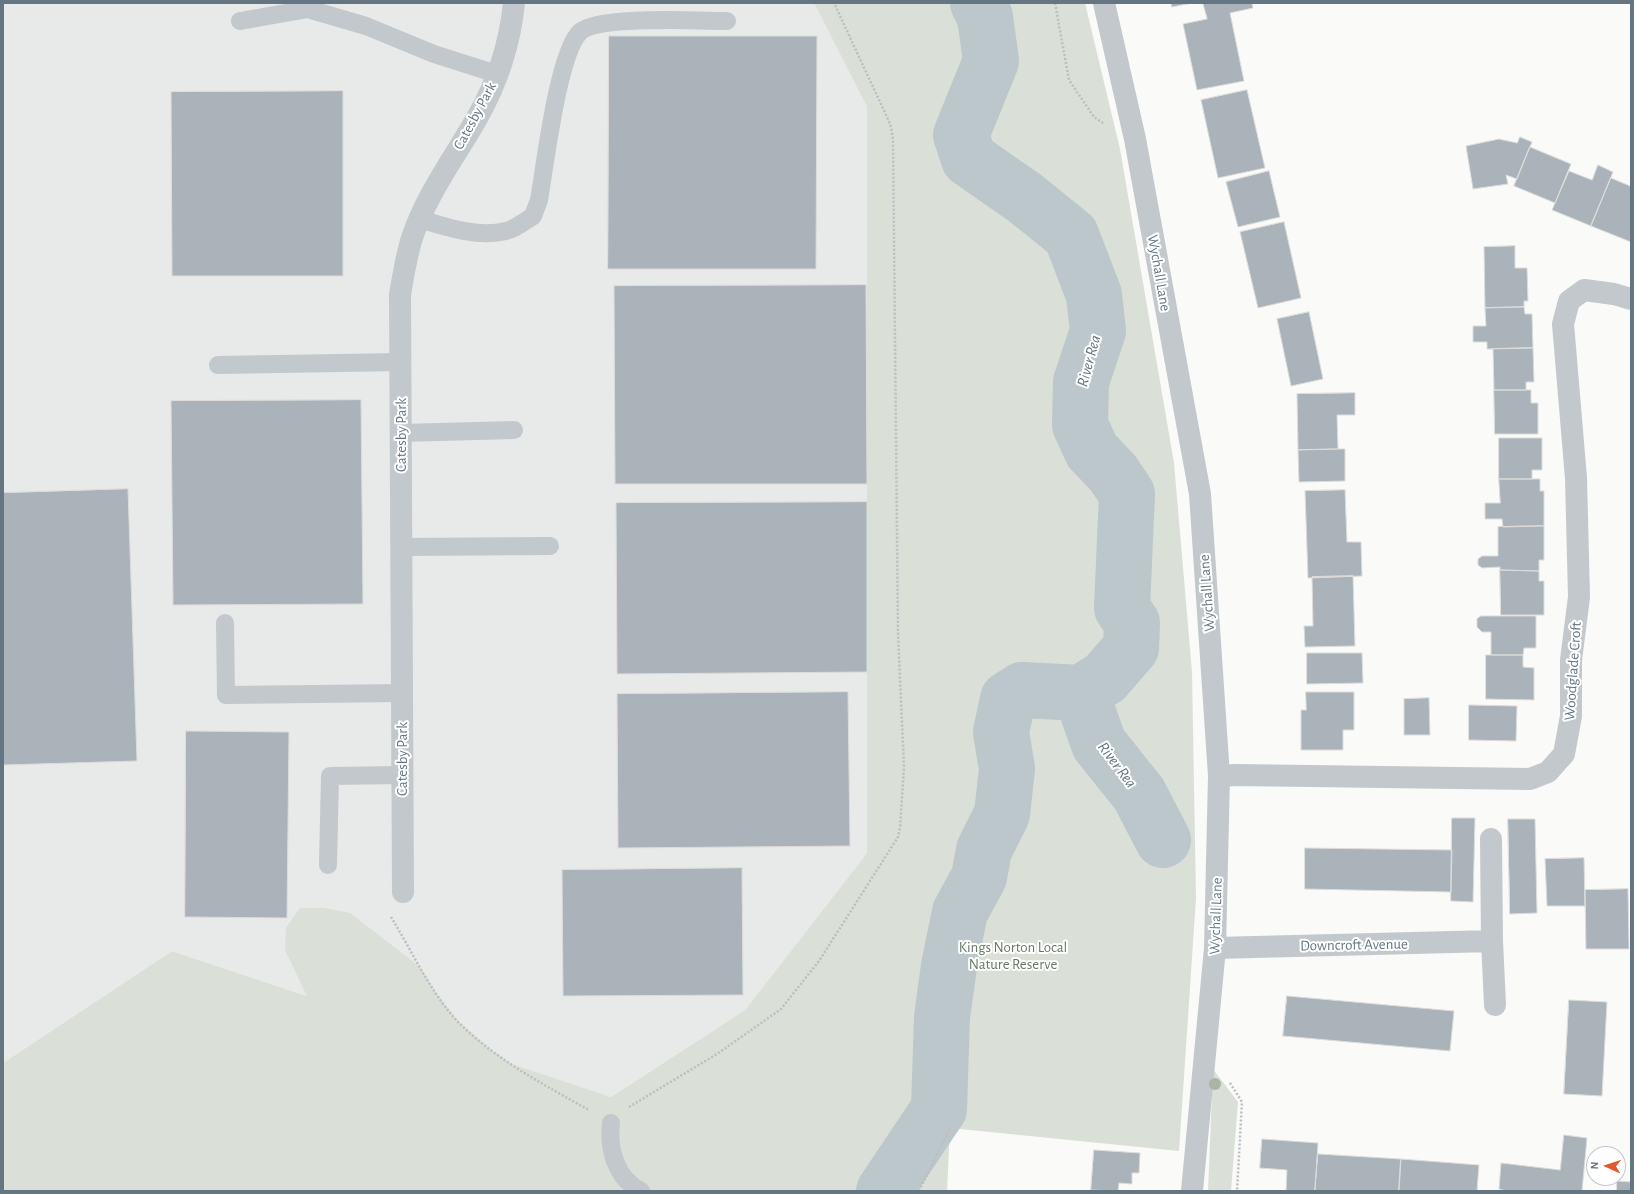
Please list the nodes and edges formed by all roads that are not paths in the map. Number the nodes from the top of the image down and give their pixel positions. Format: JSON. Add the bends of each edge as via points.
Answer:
{"nodes":[{"id":1,"x":514,"y":3,"type":"edge"},
{"id":2,"x":1104,"y":3,"type":"edge"},
{"id":3,"x":240,"y":21,"type":"dead end"},
{"id":4,"x":728,"y":21,"type":"dead end"},
{"id":5,"x":497,"y":74,"type":"junction"},
{"id":6,"x":420,"y":220,"type":"junction"},
{"id":7,"x":1631,"y":299,"type":"edge"},
{"id":8,"x":400,"y":362,"type":"junction"},
{"id":9,"x":218,"y":365,"type":"dead end"},
{"id":10,"x":514,"y":430,"type":"dead end"},
{"id":11,"x":401,"y":433,"type":"junction"},
{"id":12,"x":550,"y":546,"type":"dead end"},
{"id":13,"x":402,"y":547,"type":"junction"},
{"id":14,"x":225,"y":622,"type":"dead end"},
{"id":15,"x":402,"y":692,"type":"junction"},
{"id":16,"x":402,"y":775,"type":"junction"},
{"id":17,"x":1219,"y":776,"type":"junction"},
{"id":18,"x":1491,"y":839,"type":"dead end"},
{"id":19,"x":328,"y":865,"type":"dead end"},
{"id":20,"x":403,"y":892,"type":"dead end"},
{"id":21,"x":1492,"y":941,"type":"junction"},
{"id":22,"x":1215,"y":948,"type":"junction"},
{"id":23,"x":1495,"y":1005,"type":"dead end"},
{"id":24,"x":611,"y":1124,"type":"road end"},
{"id":25,"x":641,"y":1191,"type":"edge"},
{"id":26,"x":1192,"y":1191,"type":"edge"}],
"edges":[{"from":1,"to":5,"type":"street","name":"Catesby Park","via":[[510,32]]},
{"from":2,"to":17,"type":"street","name":"Wychall Lane","via":[[1135,139],[1200,494]]},
{"from":3,"to":5,"type":"lane","via":[[308,9],[366,26],[434,54]]},
{"from":4,"to":6,"type":"lane","via":[[620,21],[599,24],[580,31],[570,48],[559,86],[539,200],[533,216],[506,231],[486,232],[461,230]]},
{"from":5,"to":6,"type":"street","name":"Catesby Park","via":[[478,117],[435,188]]},
{"from":6,"to":8,"type":"street","name":"Catesby Park","via":[[412,237],[400,295]]},
{"from":7,"to":17,"type":"street","name":"Woodglade Croft","via":[[1584,290],[1570,301],[1563,324],[1576,478],[1580,597],[1571,660],[1571,716],[1564,754],[1548,772],[1530,779]]},
{"from":8,"to":9,"type":"lane"},
{"from":8,"to":11,"type":"street","name":"Catesby Park"},
{"from":10,"to":11,"type":"lane"},
{"from":11,"to":13,"type":"street","name":"Catesby Park"},
{"from":12,"to":13,"type":"lane"},
{"from":13,"to":15,"type":"street","name":"Catesby Park"},
{"from":14,"to":15,"type":"lane","via":[[226,695]]},
{"from":15,"to":16,"type":"street","name":"Catesby Park"},
{"from":16,"to":19,"type":"lane","via":[[330,776]]},
{"from":16,"to":20,"type":"street","name":"Catesby Park"},
{"from":17,"to":22,"type":"street","name":"Wychall Lane"},
{"from":18,"to":21,"type":"street"},
{"from":21,"to":22,"type":"street","name":"Downcroft Avenue"},
{"from":21,"to":23,"type":"street"},
{"from":22,"to":26,"type":"street","name":"Wychall Lane"},
{"from":24,"to":25,"type":"lane","via":[[611,1149],[622,1175],[634,1188]]}]}
